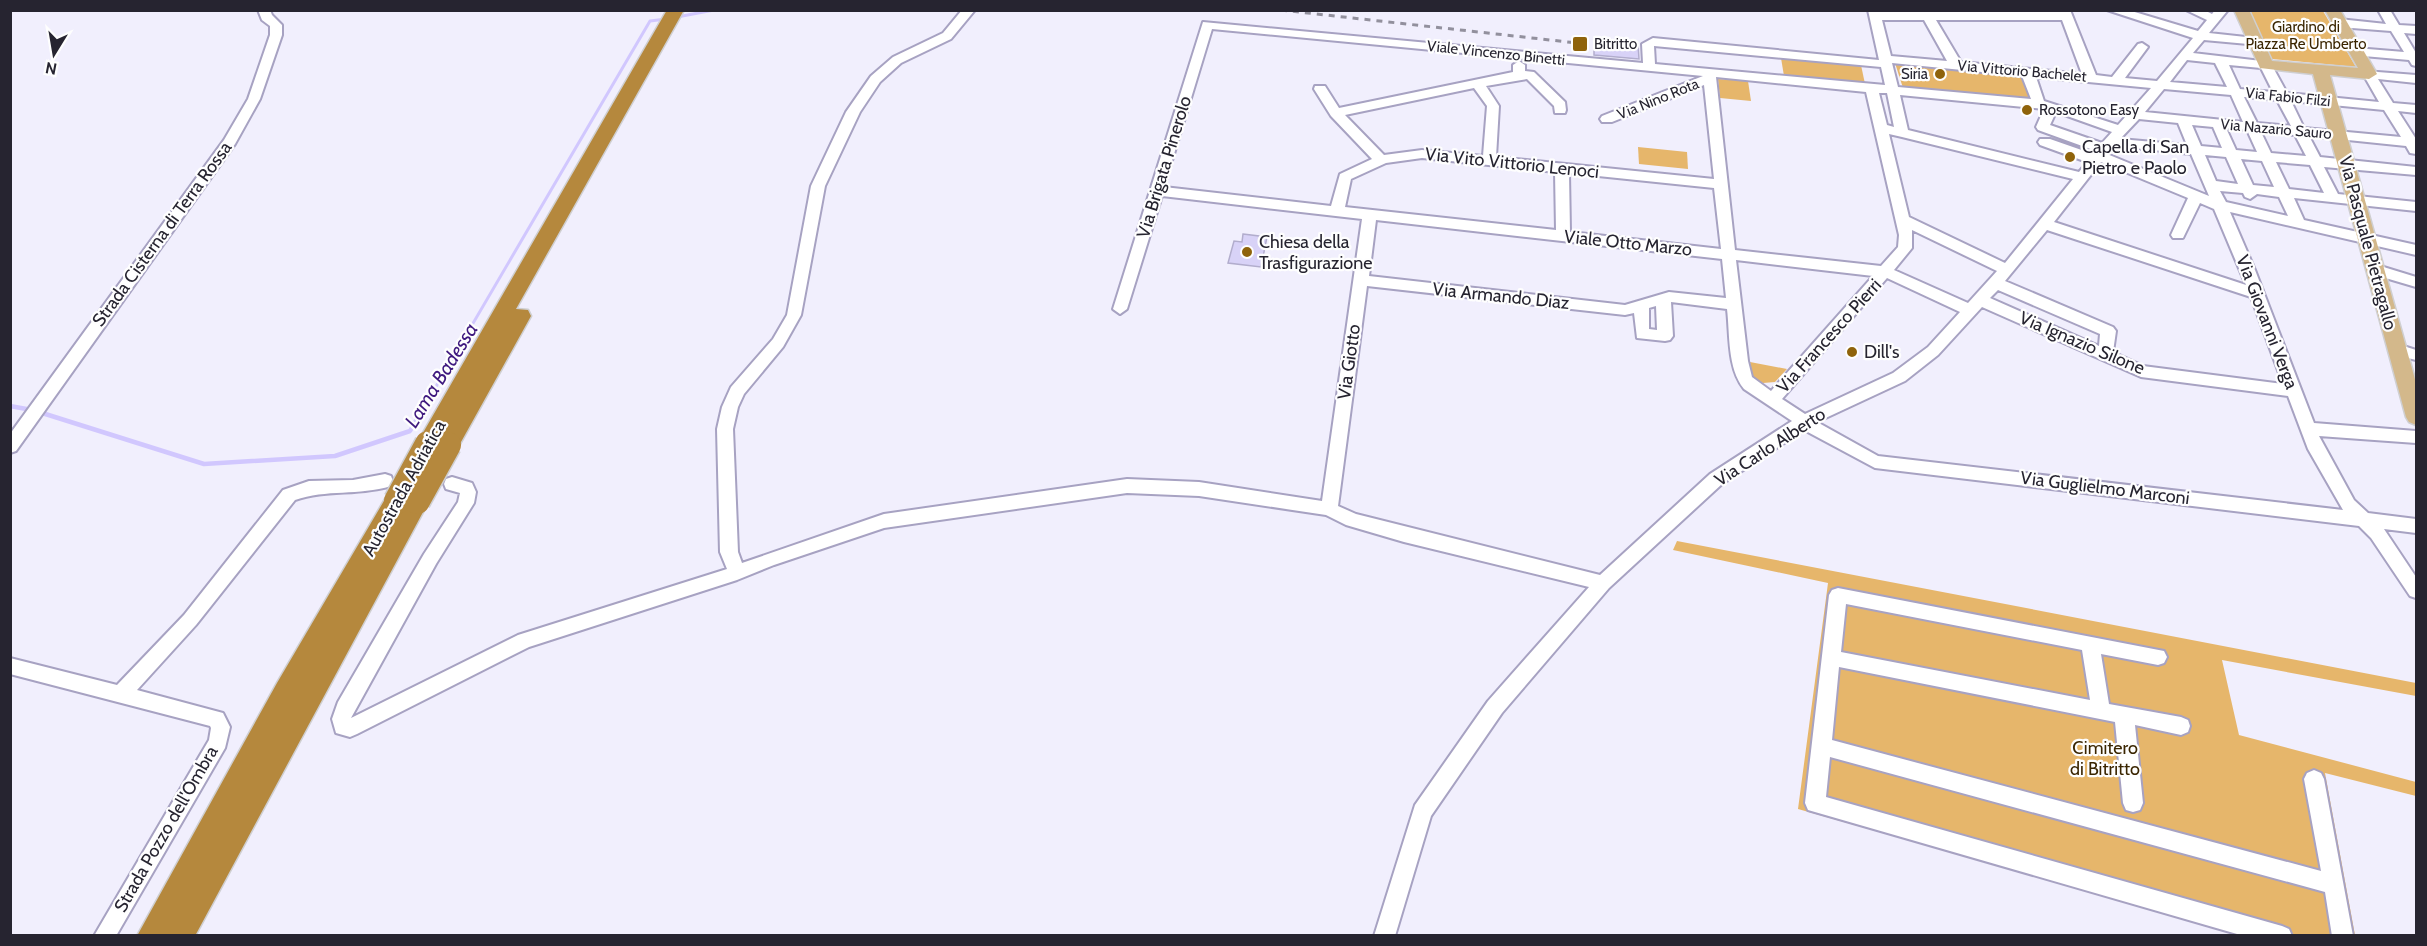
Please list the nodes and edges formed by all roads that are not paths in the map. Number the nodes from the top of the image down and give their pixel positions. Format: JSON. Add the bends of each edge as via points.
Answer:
{"nodes":[{"id":1,"x":264,"y":10,"type":"edge"},
{"id":2,"x":969,"y":10,"type":"edge"},
{"id":3,"x":2113,"y":10,"type":"edge"},
{"id":4,"x":2180,"y":10,"type":"edge"},
{"id":5,"x":2186,"y":10,"type":"edge"},
{"id":6,"x":2192,"y":10,"type":"edge"},
{"id":7,"x":2241,"y":10,"type":"edge"},
{"id":8,"x":2384,"y":10,"type":"edge"},
{"id":9,"x":1874,"y":13,"type":"edge"},
{"id":10,"x":1926,"y":13,"type":"edge"},
{"id":11,"x":2013,"y":13,"type":"edge"},
{"id":12,"x":2065,"y":13,"type":"edge"},
{"id":13,"x":2218,"y":15,"type":"edge"},
{"id":14,"x":2336,"y":17,"type":"edge"},
{"id":15,"x":679,"y":18,"type":"edge"},
{"id":16,"x":1207,"y":25,"type":"joint"},
{"id":17,"x":2396,"y":28,"type":"junction"},
{"id":18,"x":2416,"y":30,"type":"edge"},
{"id":19,"x":2201,"y":36,"type":"junction"},
{"id":20,"x":2254,"y":42,"type":"junction"},
{"id":21,"x":2142,"y":47,"type":"dead end"},
{"id":22,"x":2356,"y":52,"type":"junction"},
{"id":23,"x":1520,"y":55,"type":"junction"},
{"id":24,"x":2183,"y":57,"type":"junction"},
{"id":25,"x":2416,"y":59,"type":"edge"},
{"id":26,"x":2220,"y":60,"type":"junction"},
{"id":27,"x":1885,"y":61,"type":"junction"},
{"id":28,"x":1956,"y":65,"type":"junction"},
{"id":29,"x":2266,"y":65,"type":"junction"},
{"id":30,"x":1649,"y":68,"type":"junction"},
{"id":31,"x":2320,"y":69,"type":"junction"},
{"id":32,"x":2028,"y":71,"type":"junction"},
{"id":33,"x":2369,"y":74,"type":"junction"},
{"id":34,"x":1519,"y":75,"type":"junction"},
{"id":35,"x":1709,"y":76,"type":"junction"},
{"id":36,"x":2091,"y":77,"type":"junction"},
{"id":37,"x":2117,"y":79,"type":"junction"},
{"id":38,"x":2416,"y":79,"type":"edge"},
{"id":39,"x":1478,"y":84,"type":"junction"},
{"id":40,"x":2160,"y":84,"type":"junction"},
{"id":41,"x":1320,"y":89,"type":"dead end"},
{"id":42,"x":1872,"y":89,"type":"junction"},
{"id":43,"x":2235,"y":91,"type":"junction"},
{"id":44,"x":1892,"y":92,"type":"junction"},
{"id":45,"x":2282,"y":96,"type":"junction"},
{"id":46,"x":2329,"y":102,"type":"junction"},
{"id":47,"x":2045,"y":105,"type":"junction"},
{"id":48,"x":2390,"y":107,"type":"junction"},
{"id":49,"x":2416,"y":109,"type":"edge"},
{"id":50,"x":1560,"y":110,"type":"dead end"},
{"id":51,"x":1336,"y":113,"type":"junction"},
{"id":52,"x":2136,"y":115,"type":"junction"},
{"id":53,"x":1607,"y":119,"type":"dead end"},
{"id":54,"x":2183,"y":120,"type":"junction"},
{"id":55,"x":2218,"y":124,"type":"junction"},
{"id":56,"x":2253,"y":127,"type":"junction"},
{"id":57,"x":1882,"y":128,"type":"junction"},
{"id":58,"x":2121,"y":130,"type":"junction"},
{"id":59,"x":2300,"y":131,"type":"junction"},
{"id":60,"x":1902,"y":133,"type":"junction"},
{"id":61,"x":2339,"y":135,"type":"junction"},
{"id":62,"x":2045,"y":142,"type":"dead end"},
{"id":63,"x":2414,"y":146,"type":"edge"},
{"id":64,"x":2194,"y":148,"type":"junction"},
{"id":65,"x":2103,"y":152,"type":"junction"},
{"id":66,"x":2230,"y":152,"type":"junction"},
{"id":67,"x":2266,"y":155,"type":"junction"},
{"id":68,"x":1380,"y":159,"type":"junction"},
{"id":69,"x":2315,"y":160,"type":"junction"},
{"id":70,"x":1489,"y":161,"type":"junction"},
{"id":71,"x":2347,"y":164,"type":"junction"},
{"id":72,"x":1562,"y":168,"type":"junction"},
{"id":73,"x":2416,"y":171,"type":"edge"},
{"id":74,"x":2083,"y":177,"type":"junction"},
{"id":75,"x":1721,"y":184,"type":"junction"},
{"id":76,"x":2210,"y":185,"type":"junction"},
{"id":77,"x":2247,"y":188,"type":"junction"},
{"id":78,"x":1156,"y":191,"type":"junction"},
{"id":79,"x":2284,"y":192,"type":"junction"},
{"id":80,"x":2196,"y":196,"type":"junction"},
{"id":81,"x":2333,"y":197,"type":"junction"},
{"id":82,"x":2356,"y":201,"type":"junction"},
{"id":83,"x":2218,"y":205,"type":"junction"},
{"id":84,"x":2416,"y":207,"type":"edge"},
{"id":85,"x":1337,"y":212,"type":"junction"},
{"id":86,"x":2259,"y":213,"type":"junction"},
{"id":87,"x":1370,"y":215,"type":"junction"},
{"id":88,"x":1903,"y":220,"type":"junction"},
{"id":89,"x":2298,"y":222,"type":"junction"},
{"id":90,"x":2045,"y":224,"type":"junction"},
{"id":91,"x":2178,"y":235,"type":"dead end"},
{"id":92,"x":1563,"y":236,"type":"junction"},
{"id":93,"x":2367,"y":238,"type":"junction"},
{"id":94,"x":2416,"y":250,"type":"edge"},
{"id":95,"x":1728,"y":254,"type":"junction"},
{"id":96,"x":2007,"y":270,"type":"junction"},
{"id":97,"x":2377,"y":270,"type":"junction"},
{"id":98,"x":1886,"y":272,"type":"junction"},
{"id":99,"x":1361,"y":280,"type":"junction"},
{"id":100,"x":2416,"y":282,"type":"edge"},
{"id":101,"x":1996,"y":283,"type":"junction"},
{"id":102,"x":2258,"y":294,"type":"junction"},
{"id":103,"x":1663,"y":299,"type":"junction"},
{"id":104,"x":1734,"y":304,"type":"junction"},
{"id":105,"x":1641,"y":306,"type":"junction"},
{"id":106,"x":1976,"y":306,"type":"junction"},
{"id":107,"x":1120,"y":309,"type":"dead end"},
{"id":108,"x":2397,"y":350,"type":"junction"},
{"id":109,"x":2105,"y":355,"type":"junction"},
{"id":110,"x":2416,"y":355,"type":"edge"},
{"id":111,"x":2411,"y":381,"type":"edge"},
{"id":112,"x":2293,"y":391,"type":"junction"},
{"id":113,"x":1772,"y":400,"type":"junction"},
{"id":114,"x":2416,"y":417,"type":"edge"},
{"id":115,"x":1803,"y":422,"type":"junction"},
{"id":116,"x":2307,"y":429,"type":"junction"},
{"id":117,"x":2416,"y":437,"type":"edge"},
{"id":118,"x":10,"y":447,"type":"edge"},
{"id":119,"x":452,"y":484,"type":"dead end"},
{"id":120,"x":399,"y":494,"type":"junction"},
{"id":121,"x":1329,"y":509,"type":"junction"},
{"id":122,"x":2361,"y":518,"type":"junction"},
{"id":123,"x":2416,"y":526,"type":"edge"},
{"id":124,"x":737,"y":573,"type":"junction"},
{"id":125,"x":1603,"y":582,"type":"junction"},
{"id":126,"x":2416,"y":591,"type":"edge"},
{"id":127,"x":2090,"y":643,"type":"junction"},
{"id":128,"x":2158,"y":657,"type":"dead end"},
{"id":129,"x":1832,"y":658,"type":"junction"},
{"id":130,"x":10,"y":666,"type":"edge"},
{"id":131,"x":122,"y":693,"type":"junction"},
{"id":132,"x":2101,"y":710,"type":"junction"},
{"id":133,"x":2124,"y":715,"type":"junction"},
{"id":134,"x":2181,"y":726,"type":"dead end"},
{"id":135,"x":1821,"y":746,"type":"junction"},
{"id":136,"x":2314,"y":779,"type":"dead end"},
{"id":137,"x":2133,"y":803,"type":"dead end"},
{"id":138,"x":2335,"y":885,"type":"junction"},
{"id":139,"x":104,"y":936,"type":"edge"},
{"id":140,"x":152,"y":936,"type":"edge"},
{"id":141,"x":177,"y":936,"type":"edge"},
{"id":142,"x":1384,"y":936,"type":"edge"},
{"id":143,"x":2282,"y":936,"type":"edge"},
{"id":144,"x":2343,"y":936,"type":"edge"}],
"edges":[{"from":1,"to":118,"type":"street","name":"Strada Cisterna di Terra Rossa","via":[[276,25],[276,35],[254,99],[230,141]]},
{"from":2,"to":124,"type":"street","via":[[946,36],[897,60],[875,79],[853,112],[818,186],[794,315],[778,343],[737,391],[727,418],[729,552]]},
{"from":3,"to":19,"type":"street"},
{"from":4,"to":5,"type":"street"},
{"from":6,"to":13,"type":"street"},
{"from":7,"to":20,"type":"main road"},
{"from":8,"to":17,"type":"street"},
{"from":9,"to":10,"type":"street"},
{"from":9,"to":27,"type":"street"},
{"from":10,"to":11,"type":"street"},
{"from":10,"to":28,"type":"street"},
{"from":11,"to":12,"type":"street"},
{"from":12,"to":36,"type":"street"},
{"from":13,"to":19,"type":"street","name":"Via Carlo Alberto"},
{"from":14,"to":17,"type":"street"},
{"from":14,"to":22,"type":"main road"},
{"from":15,"to":120,"type":"highway","name":"Autostrada Adriatica","bridge":true,"via":[[438,444]]},
{"from":16,"to":23,"type":"street","name":"Viale Vincenzo Binetti"},
{"from":16,"to":78,"type":"street","name":"Via Brigata Pinerolo"},
{"from":17,"to":18,"type":"street"},
{"from":17,"to":25,"type":"street"},
{"from":19,"to":20,"type":"street"},
{"from":19,"to":24,"type":"street","name":"Via Carlo Alberto"},
{"from":20,"to":29,"type":"main road"},
{"from":21,"to":37,"type":"street"},
{"from":22,"to":25,"type":"street"},
{"from":22,"to":33,"type":"main road"},
{"from":23,"to":30,"type":"street","name":"Viale Vincenzo Binetti"},
{"from":23,"to":34,"type":"street"},
{"from":24,"to":26,"type":"street"},
{"from":24,"to":40,"type":"street","name":"Via Carlo Alberto"},
{"from":26,"to":29,"type":"street"},
{"from":26,"to":43,"type":"street"},
{"from":27,"to":28,"type":"street","name":"Via Vittorio Bachelet"},
{"from":27,"to":30,"type":"street","name":"Via Vittorio Bachelet","via":[[1653,42],[1648,44]]},
{"from":27,"to":44,"type":"street"},
{"from":28,"to":32,"type":"street","name":"Via Vittorio Bachelet"},
{"from":29,"to":31,"type":"main road"},
{"from":29,"to":45,"type":"street"},
{"from":30,"to":35,"type":"street","name":"Viale Vincenzo Binetti"},
{"from":31,"to":33,"type":"main road"},
{"from":31,"to":46,"type":"main road","name":"Via Pasquale Pietragallo"},
{"from":32,"to":36,"type":"street","name":"Via Vittorio Bachelet"},
{"from":32,"to":47,"type":"street"},
{"from":33,"to":38,"type":"street"},
{"from":33,"to":48,"type":"street"},
{"from":34,"to":39,"type":"street"},
{"from":34,"to":50,"type":"street","via":[[1530,75],[1560,105]]},
{"from":35,"to":42,"type":"street","name":"Viale Vincenzo Binetti"},
{"from":35,"to":53,"type":"street","name":"Via Nino Rota"},
{"from":35,"to":75,"type":"street","name":"Via Guglielmo Marconi"},
{"from":36,"to":37,"type":"street","name":"Via Vittorio Bachelet"},
{"from":37,"to":40,"type":"street","name":"Via Vittorio Bachelet"},
{"from":39,"to":51,"type":"street"},
{"from":39,"to":70,"type":"street","via":[[1493,106]]},
{"from":40,"to":43,"type":"street","name":"Via Fabio Filzi"},
{"from":40,"to":52,"type":"street","name":"Via Carlo Alberto"},
{"from":41,"to":51,"type":"street"},
{"from":42,"to":44,"type":"street","name":"Viale Vincenzo Binetti"},
{"from":42,"to":57,"type":"street","name":"Via Francesco Pierri"},
{"from":43,"to":45,"type":"street","name":"Via Fabio Filzi"},
{"from":43,"to":56,"type":"street"},
{"from":44,"to":47,"type":"street","name":"Viale Vincenzo Binetti"},
{"from":44,"to":60,"type":"street"},
{"from":45,"to":46,"type":"street","name":"Via Fabio Filzi"},
{"from":45,"to":59,"type":"street"},
{"from":46,"to":48,"type":"street","name":"Via Fabio Filzi"},
{"from":46,"to":61,"type":"main road","name":"Via Pasquale Pietragallo"},
{"from":47,"to":58,"type":"street","name":"Viale Vincenzo Binetti"},
{"from":47,"to":65,"type":"street","via":[[2043,127]]},
{"from":48,"to":49,"type":"street","name":"Via Fabio Filzi"},
{"from":48,"to":63,"type":"street"},
{"from":51,"to":68,"type":"street"},
{"from":52,"to":54,"type":"street","name":"Via Nazario Sauro"},
{"from":52,"to":58,"type":"street","name":"Via Carlo Alberto"},
{"from":54,"to":55,"type":"street","name":"Via Nazario Sauro"},
{"from":54,"to":64,"type":"street","name":"Via Giovanni Verga"},
{"from":55,"to":56,"type":"street","name":"Via Nazario Sauro"},
{"from":55,"to":66,"type":"street"},
{"from":56,"to":59,"type":"street","name":"Via Nazario Sauro"},
{"from":56,"to":67,"type":"street"},
{"from":57,"to":60,"type":"street"},
{"from":57,"to":88,"type":"street","name":"Via Francesco Pierri"},
{"from":58,"to":65,"type":"street","name":"Via Carlo Alberto"},
{"from":59,"to":61,"type":"street","name":"Via Nazario Sauro"},
{"from":59,"to":69,"type":"street"},
{"from":60,"to":74,"type":"street"},
{"from":61,"to":63,"type":"street","name":"Via Nazario Sauro"},
{"from":61,"to":71,"type":"main road","name":"Via Pasquale Pietragallo"},
{"from":62,"to":65,"type":"street"},
{"from":64,"to":65,"type":"street"},
{"from":64,"to":66,"type":"street"},
{"from":64,"to":76,"type":"street","name":"Via Giovanni Verga"},
{"from":65,"to":74,"type":"street","name":"Via Carlo Alberto"},
{"from":65,"to":80,"type":"street"},
{"from":66,"to":67,"type":"street"},
{"from":66,"to":77,"type":"street"},
{"from":67,"to":69,"type":"street"},
{"from":67,"to":79,"type":"street"},
{"from":68,"to":70,"type":"street","name":"Via Vito Vittorio Lenoci","via":[[1422,154]]},
{"from":68,"to":85,"type":"street","name":"Via Vito Vittorio Lenoci","via":[[1345,177]]},
{"from":69,"to":71,"type":"street"},
{"from":69,"to":81,"type":"street"},
{"from":70,"to":72,"type":"street","name":"Via Vito Vittorio Lenoci"},
{"from":71,"to":73,"type":"street"},
{"from":71,"to":82,"type":"main road","name":"Via Pasquale Pietragallo"},
{"from":72,"to":75,"type":"street","name":"Via Vito Vittorio Lenoci"},
{"from":72,"to":92,"type":"street"},
{"from":74,"to":90,"type":"street","name":"Via Carlo Alberto"},
{"from":75,"to":95,"type":"street","name":"Via Guglielmo Marconi"},
{"from":76,"to":77,"type":"street"},
{"from":76,"to":83,"type":"street","name":"Via Giovanni Verga"},
{"from":77,"to":79,"type":"street"},
{"from":77,"to":86,"type":"street"},
{"from":78,"to":85,"type":"street","name":"Viale Otto Marzo"},
{"from":78,"to":107,"type":"street","name":"Via Brigata Pinerolo"},
{"from":79,"to":81,"type":"street"},
{"from":79,"to":89,"type":"street"},
{"from":80,"to":83,"type":"street"},
{"from":80,"to":91,"type":"street"},
{"from":81,"to":82,"type":"street"},
{"from":82,"to":84,"type":"street"},
{"from":82,"to":93,"type":"main road","name":"Via Pasquale Pietragallo"},
{"from":83,"to":86,"type":"street"},
{"from":83,"to":102,"type":"street","name":"Via Giovanni Verga"},
{"from":85,"to":87,"type":"street","name":"Viale Otto Marzo"},
{"from":86,"to":89,"type":"street"},
{"from":87,"to":92,"type":"street","name":"Viale Otto Marzo"},
{"from":87,"to":99,"type":"street","name":"Via Giotto"},
{"from":88,"to":96,"type":"street"},
{"from":88,"to":98,"type":"street","name":"Via Francesco Pierri","via":[[1905,248]]},
{"from":89,"to":93,"type":"street"},
{"from":90,"to":96,"type":"street","name":"Via Carlo Alberto"},
{"from":90,"to":102,"type":"street"},
{"from":92,"to":95,"type":"street","name":"Viale Otto Marzo"},
{"from":93,"to":94,"type":"street"},
{"from":93,"to":97,"type":"main road","name":"Via Pasquale Pietragallo"},
{"from":95,"to":98,"type":"street","name":"Viale Otto Marzo"},
{"from":95,"to":104,"type":"street","name":"Via Guglielmo Marconi"},
{"from":96,"to":101,"type":"street","name":"Via Carlo Alberto"},
{"from":97,"to":100,"type":"street"},
{"from":97,"to":108,"type":"main road","name":"Via Pasquale Pietragallo"},
{"from":98,"to":106,"type":"street","name":"Via Ignazio Silone"},
{"from":98,"to":113,"type":"street","name":"Via Francesco Pierri"},
{"from":99,"to":105,"type":"street","name":"Via Armando Diaz","via":[[1625,310]]},
{"from":99,"to":121,"type":"street","name":"Via Giotto"},
{"from":101,"to":106,"type":"street","name":"Via Carlo Alberto"},
{"from":101,"to":109,"type":"street","via":[[2108,331]]},
{"from":102,"to":112,"type":"street","name":"Via Giovanni Verga"},
{"from":103,"to":104,"type":"street","name":"Via Armando Diaz"},
{"from":103,"to":105,"type":"street","name":"Via Armando Diaz"},
{"from":103,"to":105,"type":"street","via":[[1665,336],[1642,334]]},
{"from":104,"to":113,"type":"street","name":"Via Guglielmo Marconi","via":[[1745,379]]},
{"from":106,"to":109,"type":"street","name":"Via Ignazio Silone"},
{"from":106,"to":115,"type":"street","name":"Via Carlo Alberto","via":[[1933,351],[1899,377]]},
{"from":108,"to":110,"type":"street"},
{"from":108,"to":111,"type":"main road","name":"Via Pasquale Pietragallo"},
{"from":109,"to":112,"type":"street","name":"Via Ignazio Silone","via":[[2141,371]]},
{"from":111,"to":114,"type":"main road","name":"Via Pasquale Pietragallo"},
{"from":112,"to":116,"type":"street","name":"Via Giovanni Verga"},
{"from":113,"to":115,"type":"street","name":"Via Guglielmo Marconi"},
{"from":115,"to":122,"type":"street","name":"Via Guglielmo Marconi","via":[[1875,462]]},
{"from":115,"to":125,"type":"street","name":"Via Carlo Alberto","via":[[1716,479]]},
{"from":116,"to":117,"type":"street"},
{"from":116,"to":122,"type":"street","name":"Via Giovanni Verga","via":[[2348,505]]},
{"from":119,"to":124,"type":"street","via":[[466,488],[466,502],[345,708],[343,727],[350,728],[524,641]]},
{"from":120,"to":131,"type":"street","via":[[353,487],[309,488],[289,495],[190,620]]},
{"from":120,"to":140,"type":"highway","name":"Autostrada Adriatica"},
{"from":120,"to":141,"type":"highway","name":"Autostrada Adriatica"},
{"from":121,"to":124,"type":"street","via":[[1199,489],[1127,486],[884,521]]},
{"from":121,"to":125,"type":"street","via":[[1404,535]]},
{"from":122,"to":123,"type":"street","name":"Via Guglielmo Marconi"},
{"from":122,"to":126,"type":"street","name":"Via Giovanni Verga","via":[[2377,533]]},
{"from":125,"to":142,"type":"street","name":"Via Carlo Alberto","via":[[1495,707],[1422,812]]},
{"from":127,"to":128,"type":"street"},
{"from":127,"to":129,"type":"street","via":[[1838,595]]},
{"from":127,"to":132,"type":"street"},
{"from":129,"to":132,"type":"street"},
{"from":129,"to":135,"type":"street"},
{"from":130,"to":131,"type":"street","name":"Strada Pozzo dell'Ombra"},
{"from":131,"to":139,"type":"street","name":"Strada Pozzo dell'Ombra","via":[[216,719],[221,727],[218,742]]},
{"from":132,"to":133,"type":"street"},
{"from":133,"to":134,"type":"street"},
{"from":133,"to":137,"type":"street"},
{"from":135,"to":138,"type":"street"},
{"from":135,"to":143,"type":"street","via":[[1815,803]]},
{"from":136,"to":138,"type":"street"},
{"from":138,"to":144,"type":"street"}]}
